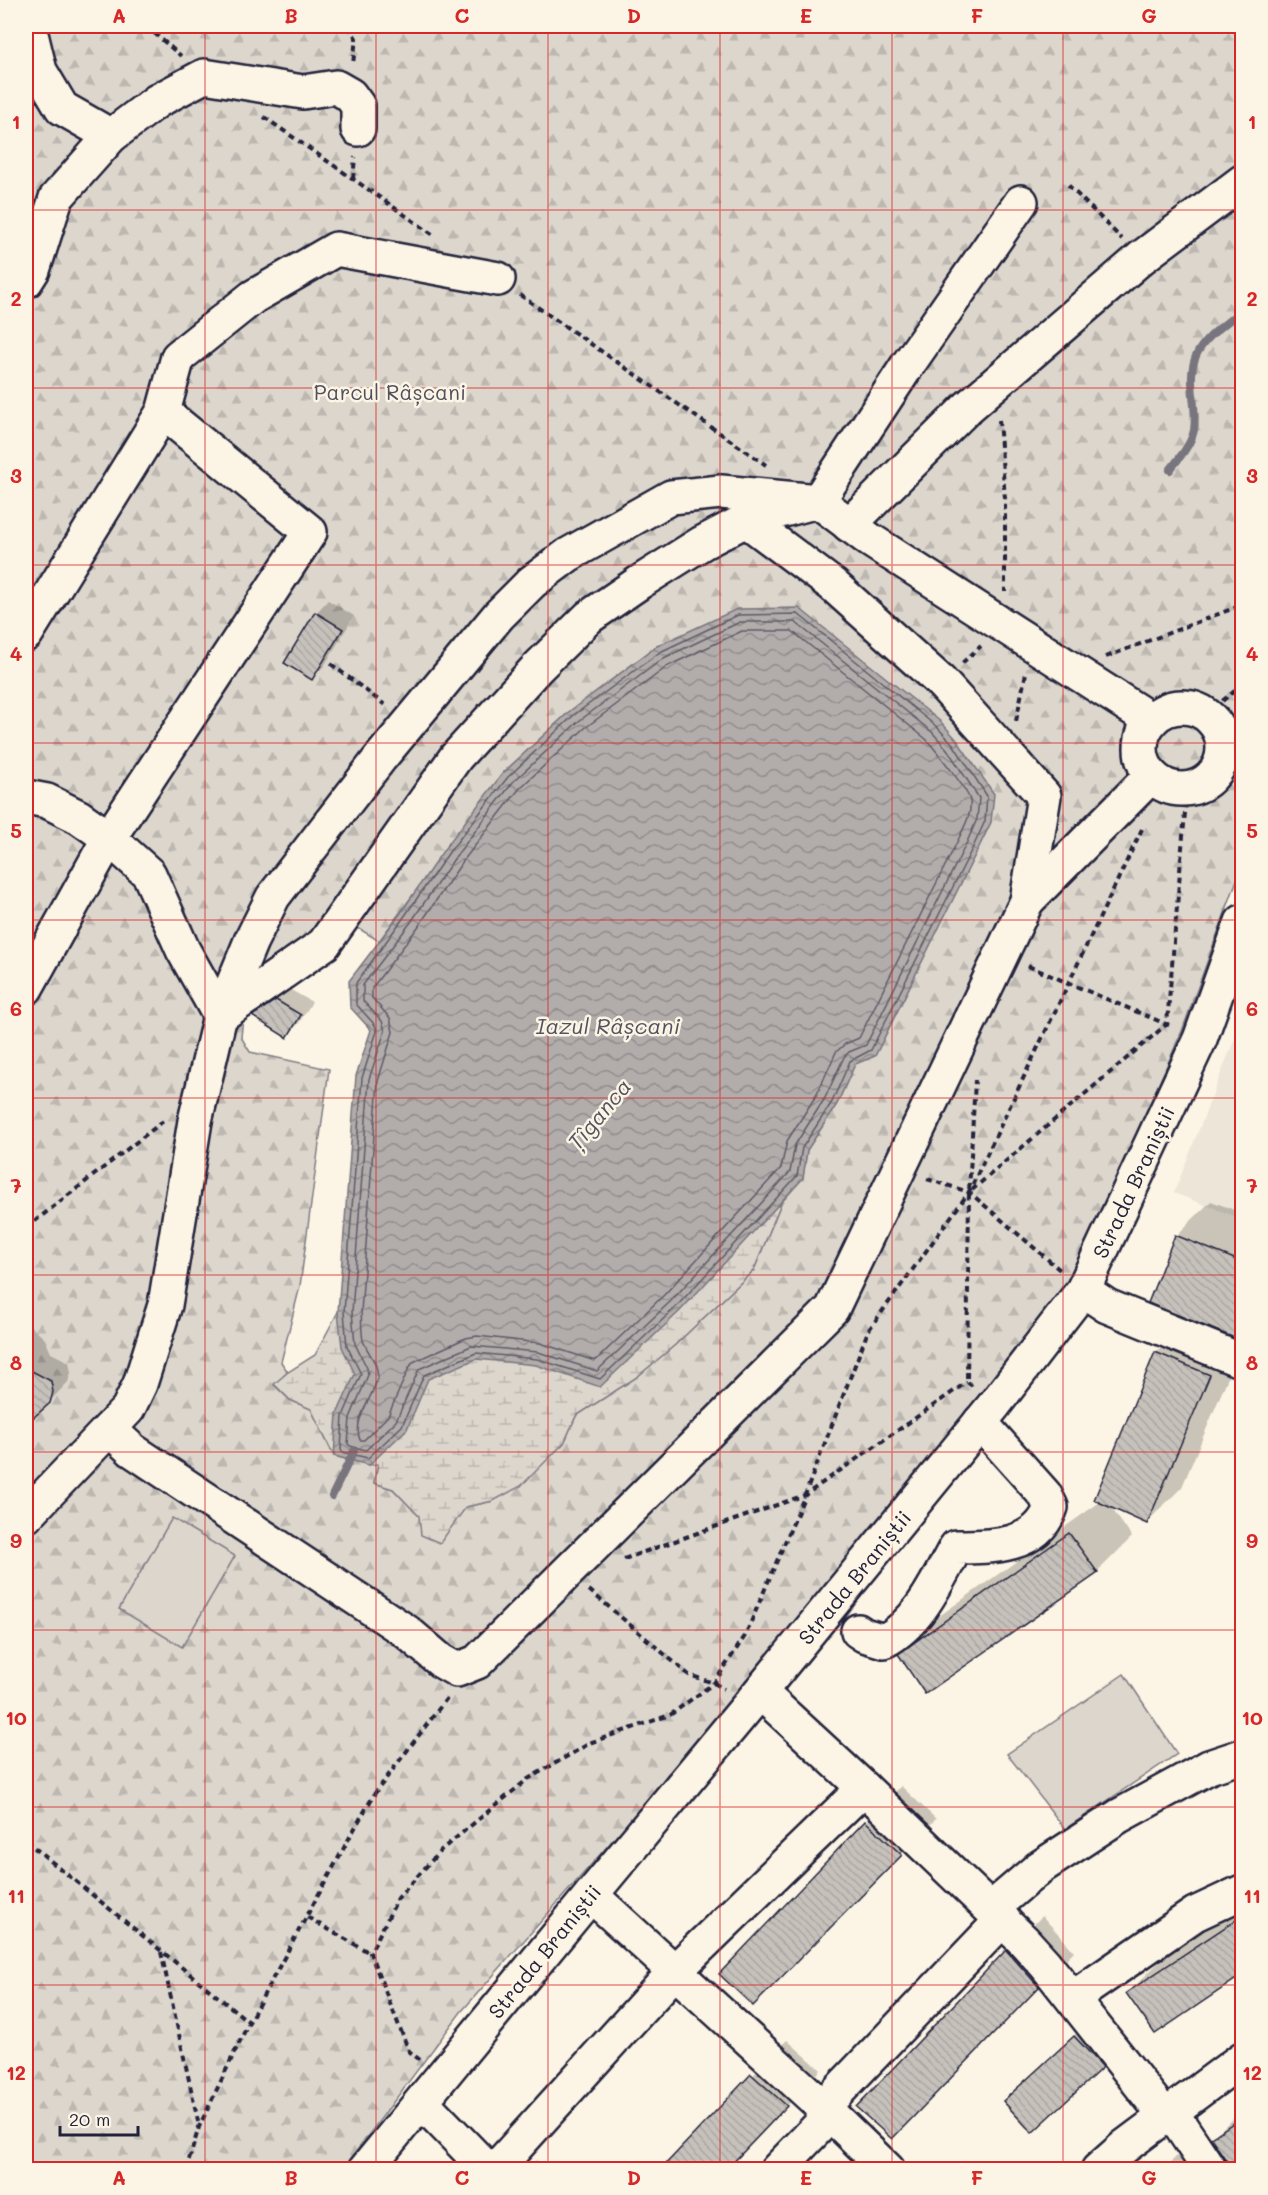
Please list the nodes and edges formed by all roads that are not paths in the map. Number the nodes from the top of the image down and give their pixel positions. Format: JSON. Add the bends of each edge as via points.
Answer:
{"nodes":[{"id":1,"x":29,"y":26,"type":"edge"},
{"id":2,"x":358,"y":129,"type":"dead end"},
{"id":3,"x":111,"y":136,"type":"junction"},
{"id":4,"x":1242,"y":182,"type":"edge"},
{"id":5,"x":1021,"y":202,"type":"dead end"},
{"id":6,"x":498,"y":279,"type":"dead end"},
{"id":7,"x":26,"y":281,"type":"edge"},
{"id":8,"x":163,"y":412,"type":"junction"},
{"id":9,"x":818,"y":501,"type":"junction"},
{"id":10,"x":746,"y":520,"type":"junction"},
{"id":11,"x":849,"y":525,"type":"junction"},
{"id":12,"x":26,"y":634,"type":"edge"},
{"id":13,"x":1151,"y":720,"type":"junction"},
{"id":14,"x":1231,"y":766,"type":"edge"},
{"id":15,"x":1151,"y":776,"type":"junction"},
{"id":16,"x":26,"y":797,"type":"edge"},
{"id":17,"x":109,"y":838,"type":"junction"},
{"id":18,"x":1027,"y":901,"type":"junction"},
{"id":19,"x":1242,"y":922,"type":"edge"},
{"id":20,"x":26,"y":988,"type":"edge"},
{"id":21,"x":220,"y":1016,"type":"junction"},
{"id":22,"x":1083,"y":1290,"type":"junction"},
{"id":23,"x":1242,"y":1361,"type":"edge"},
{"id":24,"x":988,"y":1413,"type":"junction"},
{"id":25,"x":109,"y":1429,"type":"junction"},
{"id":26,"x":26,"y":1516,"type":"edge"},
{"id":27,"x":858,"y":1631,"type":"dead end"},
{"id":28,"x":755,"y":1699,"type":"junction"},
{"id":29,"x":1242,"y":1756,"type":"edge"},
{"id":30,"x":864,"y":1788,"type":"junction"},
{"id":31,"x":1242,"y":1892,"type":"edge"},
{"id":32,"x":591,"y":1895,"type":"junction"},
{"id":33,"x":997,"y":1914,"type":"junction"},
{"id":34,"x":676,"y":1970,"type":"junction"},
{"id":35,"x":1072,"y":1998,"type":"junction"},
{"id":36,"x":1242,"y":2059,"type":"edge"},
{"id":37,"x":422,"y":2102,"type":"junction"},
{"id":38,"x":827,"y":2110,"type":"junction"},
{"id":39,"x":1168,"y":2114,"type":"junction"},
{"id":40,"x":365,"y":2169,"type":"edge"},
{"id":41,"x":488,"y":2169,"type":"edge"},
{"id":42,"x":495,"y":2169,"type":"edge"},
{"id":43,"x":777,"y":2169,"type":"edge"},
{"id":44,"x":888,"y":2169,"type":"edge"},
{"id":45,"x":1098,"y":2169,"type":"edge"},
{"id":46,"x":1210,"y":2169,"type":"edge"}],
"edges":[{"from":1,"to":3,"type":"street","via":[[40,71],[62,108]]},
{"from":2,"to":3,"type":"street","via":[[358,106],[350,95],[336,87],[303,92],[204,76],[158,101]]},
{"from":3,"to":7,"type":"street","via":[[56,198]]},
{"from":4,"to":11,"type":"street","via":[[1141,258],[967,408]]},
{"from":5,"to":9,"type":"street"},
{"from":6,"to":8,"type":"street","via":[[336,249],[253,297],[178,357]]},
{"from":8,"to":12,"type":"street"},
{"from":8,"to":17,"type":"street","via":[[310,532]]},
{"from":9,"to":10,"type":"street"},
{"from":9,"to":11,"type":"street"},
{"from":9,"to":21,"type":"street","via":[[721,492],[671,497],[568,555],[532,582],[499,615],[381,757],[273,897],[250,941]]},
{"from":10,"to":18,"type":"street","via":[[833,585],[942,682],[1044,796]]},
{"from":10,"to":21,"type":"street","via":[[649,576],[582,625],[456,757],[324,944]]},
{"from":11,"to":13,"type":"street"},
{"from":13,"to":14,"type":"street","via":[[1172,708],[1196,709],[1206,714],[1221,733],[1223,757]]},
{"from":13,"to":15,"type":"street","via":[[1141,742],[1141,754]]},
{"from":14,"to":15,"type":"street","via":[[1200,786],[1187,789],[1167,787]]},
{"from":15,"to":18,"type":"street"},
{"from":16,"to":17,"type":"street","via":[[47,801]]},
{"from":17,"to":20,"type":"street"},
{"from":17,"to":21,"type":"street","via":[[149,874],[183,950]]},
{"from":18,"to":25,"type":"street","via":[[832,1309],[477,1662],[458,1670],[441,1661],[407,1632],[132,1450]]},
{"from":19,"to":22,"type":"street","name":"Strada Braniștii","via":[[1200,1039]]},
{"from":21,"to":25,"type":"street","via":[[195,1121],[165,1305],[140,1384],[128,1409]]},
{"from":22,"to":23,"type":"street","via":[[1107,1306]]},
{"from":22,"to":24,"type":"street","name":"Strada Braniștii"},
{"from":24,"to":27,"type":"street","via":[[1045,1496],[1051,1507],[1047,1519],[1017,1542],[956,1547],[922,1607],[898,1633],[884,1641]]},
{"from":24,"to":28,"type":"street","name":"Strada Braniștii"},
{"from":25,"to":26,"type":"street"},
{"from":28,"to":30,"type":"street"},
{"from":28,"to":32,"type":"street","name":"Strada Braniștii"},
{"from":29,"to":33,"type":"street","via":[[1209,1767],[1119,1816],[1039,1868]]},
{"from":30,"to":33,"type":"street"},
{"from":30,"to":34,"type":"street"},
{"from":31,"to":35,"type":"street","via":[[1195,1914]]},
{"from":32,"to":34,"type":"street"},
{"from":32,"to":37,"type":"street","name":"Strada Braniștii"},
{"from":33,"to":35,"type":"street"},
{"from":33,"to":38,"type":"street"},
{"from":34,"to":38,"type":"street"},
{"from":34,"to":42,"type":"street"},
{"from":35,"to":39,"type":"street"},
{"from":36,"to":39,"type":"street"},
{"from":37,"to":40,"type":"street","name":"Strada Braniștii"},
{"from":37,"to":41,"type":"street"},
{"from":38,"to":43,"type":"street"},
{"from":38,"to":44,"type":"street"},
{"from":39,"to":45,"type":"street"},
{"from":39,"to":46,"type":"street"}]}
